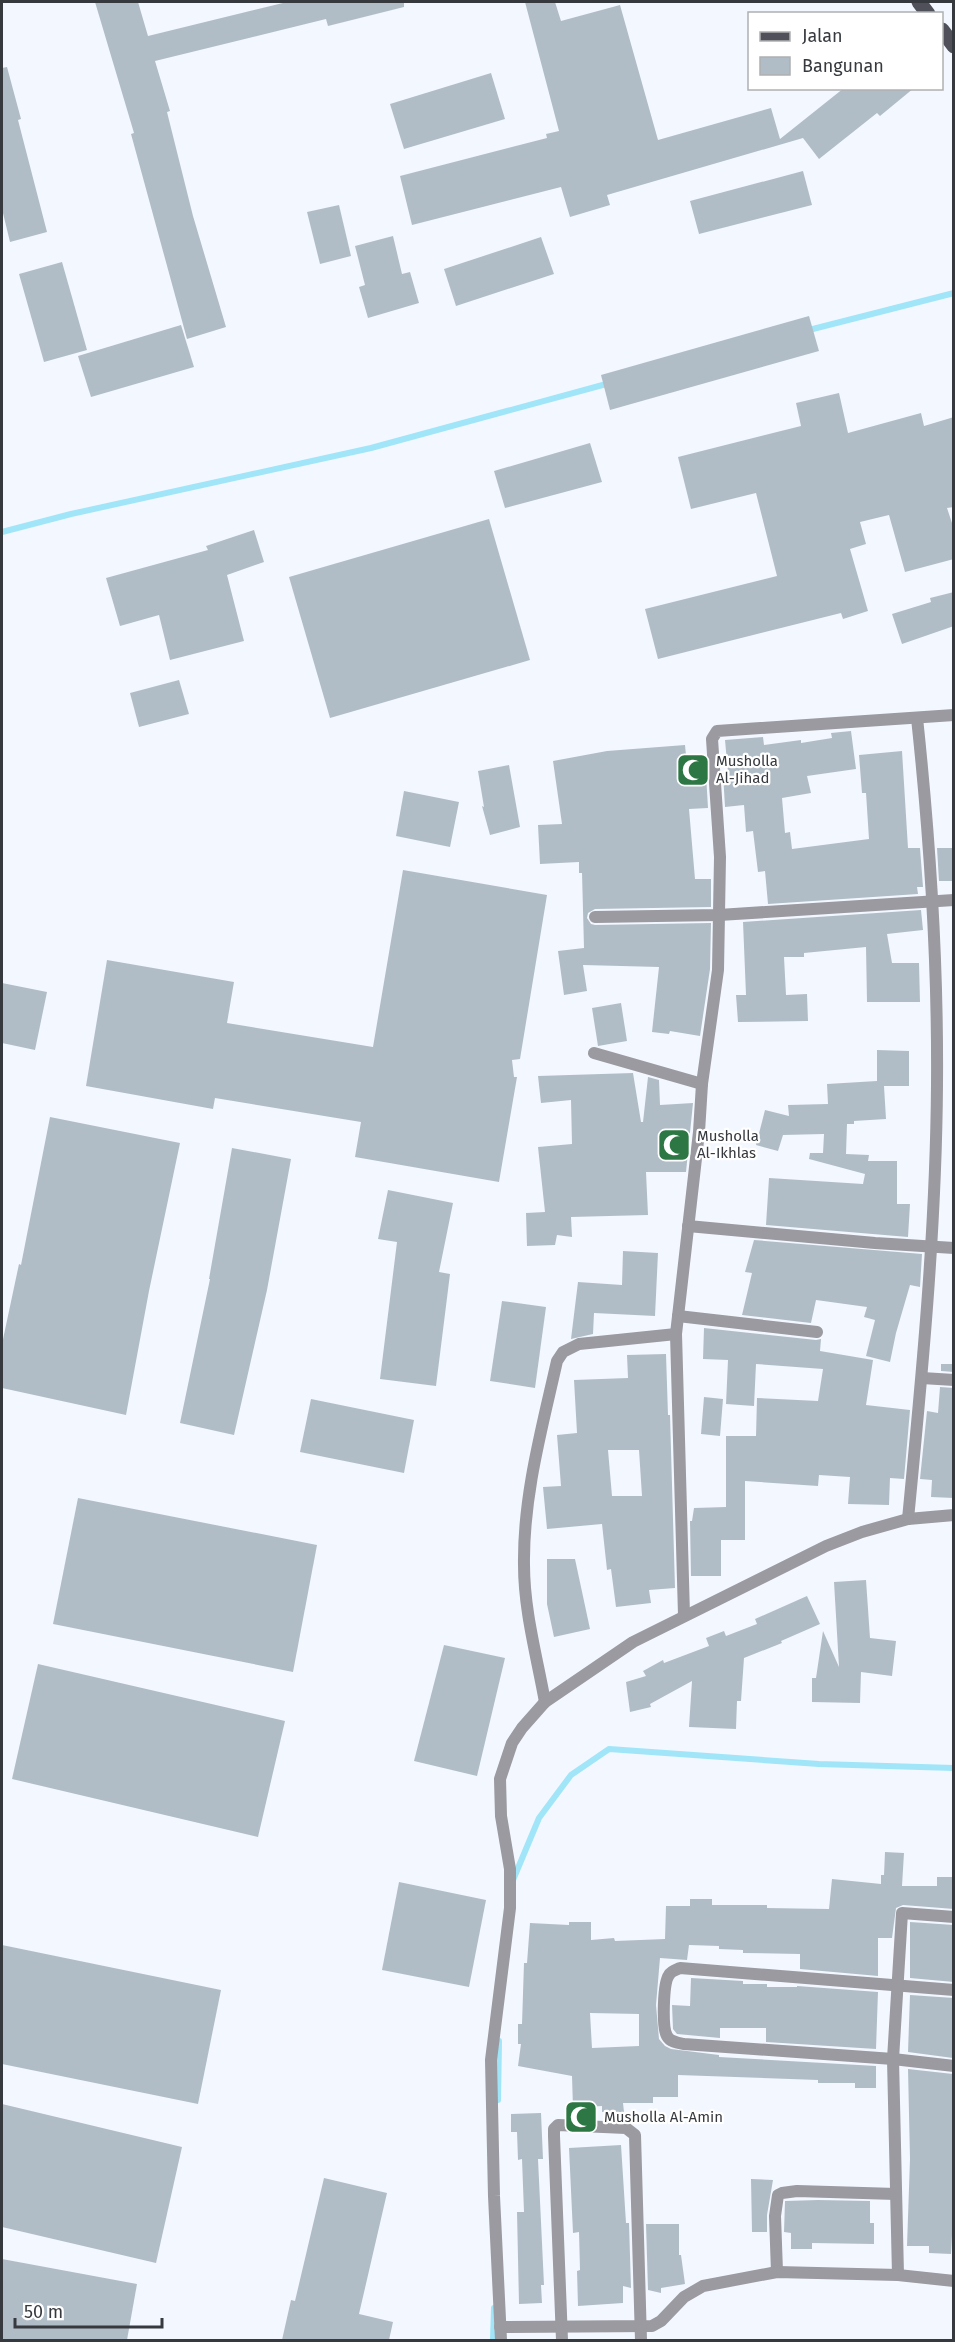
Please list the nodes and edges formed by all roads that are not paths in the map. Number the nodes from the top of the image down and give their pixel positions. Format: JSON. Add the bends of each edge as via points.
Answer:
{"nodes":[{"id":1,"x":943,"y":31,"type":"edge"},
{"id":2,"x":954,"y":46,"type":"edge"},
{"id":3,"x":954,"y":715,"type":"edge"},
{"id":4,"x":917,"y":718,"type":"junction"},
{"id":5,"x":954,"y":900,"type":"edge"},
{"id":6,"x":933,"y":901,"type":"junction"},
{"id":7,"x":719,"y":915,"type":"junction"},
{"id":8,"x":595,"y":917,"type":"dead end"},
{"id":9,"x":594,"y":1053,"type":"dead end"},
{"id":10,"x":702,"y":1084,"type":"junction"},
{"id":11,"x":688,"y":1226,"type":"junction"},
{"id":12,"x":930,"y":1247,"type":"junction"},
{"id":13,"x":954,"y":1248,"type":"edge"},
{"id":14,"x":678,"y":1316,"type":"junction"},
{"id":15,"x":817,"y":1332,"type":"dead end"},
{"id":16,"x":676,"y":1334,"type":"junction"},
{"id":17,"x":922,"y":1378,"type":"junction"},
{"id":18,"x":954,"y":1380,"type":"edge"},
{"id":19,"x":954,"y":1515,"type":"edge"},
{"id":20,"x":908,"y":1519,"type":"junction"},
{"id":21,"x":684,"y":1616,"type":"junction"},
{"id":22,"x":545,"y":1702,"type":"junction"},
{"id":23,"x":954,"y":1917,"type":"edge"},
{"id":24,"x":897,"y":1986,"type":"junction"},
{"id":25,"x":954,"y":1990,"type":"edge"},
{"id":26,"x":893,"y":2059,"type":"junction"},
{"id":27,"x":954,"y":2066,"type":"edge"},
{"id":28,"x":896,"y":2194,"type":"junction"},
{"id":29,"x":777,"y":2272,"type":"junction"},
{"id":30,"x":898,"y":2275,"type":"junction"},
{"id":31,"x":954,"y":2281,"type":"edge"},
{"id":32,"x":561,"y":2326,"type":"junction"},
{"id":33,"x":640,"y":2326,"type":"junction"},
{"id":34,"x":500,"y":2327,"type":"junction"},
{"id":35,"x":501,"y":2340,"type":"edge"},
{"id":36,"x":562,"y":2340,"type":"edge"},
{"id":37,"x":642,"y":2340,"type":"edge"}],
"edges":[{"from":1,"to":2,"type":"main road"},
{"from":3,"to":4,"type":"street"},
{"from":4,"to":6,"type":"street"},
{"from":4,"to":7,"type":"street","via":[[717,731],[711,740],[720,857]]},
{"from":5,"to":6,"type":"street"},
{"from":6,"to":7,"type":"street"},
{"from":6,"to":12,"type":"street","via":[[937,1086]]},
{"from":7,"to":8,"type":"street"},
{"from":7,"to":10,"type":"street","via":[[718,970]]},
{"from":9,"to":10,"type":"street"},
{"from":10,"to":11,"type":"street"},
{"from":11,"to":12,"type":"street"},
{"from":11,"to":14,"type":"street"},
{"from":12,"to":13,"type":"street"},
{"from":12,"to":17,"type":"street"},
{"from":14,"to":15,"type":"street"},
{"from":14,"to":16,"type":"street"},
{"from":16,"to":21,"type":"street"},
{"from":16,"to":22,"type":"street","via":[[579,1344],[563,1352],[557,1361],[527,1504],[524,1566]]},
{"from":17,"to":18,"type":"street"},
{"from":17,"to":20,"type":"street"},
{"from":19,"to":20,"type":"street"},
{"from":20,"to":21,"type":"street","via":[[826,1546]]},
{"from":21,"to":22,"type":"street","via":[[633,1642]]},
{"from":22,"to":34,"type":"street","via":[[512,1743],[500,1779],[511,1883],[491,2060]]},
{"from":23,"to":24,"type":"street","via":[[902,1914]]},
{"from":24,"to":25,"type":"street"},
{"from":24,"to":26,"type":"street"},
{"from":24,"to":26,"type":"street","via":[[680,1968],[670,1973],[665,1991],[666,2030],[673,2041]]},
{"from":26,"to":27,"type":"street"},
{"from":26,"to":28,"type":"street"},
{"from":28,"to":29,"type":"street","via":[[797,2191],[778,2195]]},
{"from":28,"to":30,"type":"street"},
{"from":29,"to":30,"type":"street"},
{"from":29,"to":33,"type":"street","via":[[703,2286],[684,2297],[657,2324]]},
{"from":30,"to":31,"type":"street"},
{"from":32,"to":33,"type":"street"},
{"from":32,"to":33,"type":"street","via":[[554,2136],[558,2125],[626,2128],[635,2135]]},
{"from":32,"to":34,"type":"street"},
{"from":32,"to":36,"type":"street"},
{"from":33,"to":37,"type":"street"},
{"from":34,"to":35,"type":"street"}]}
